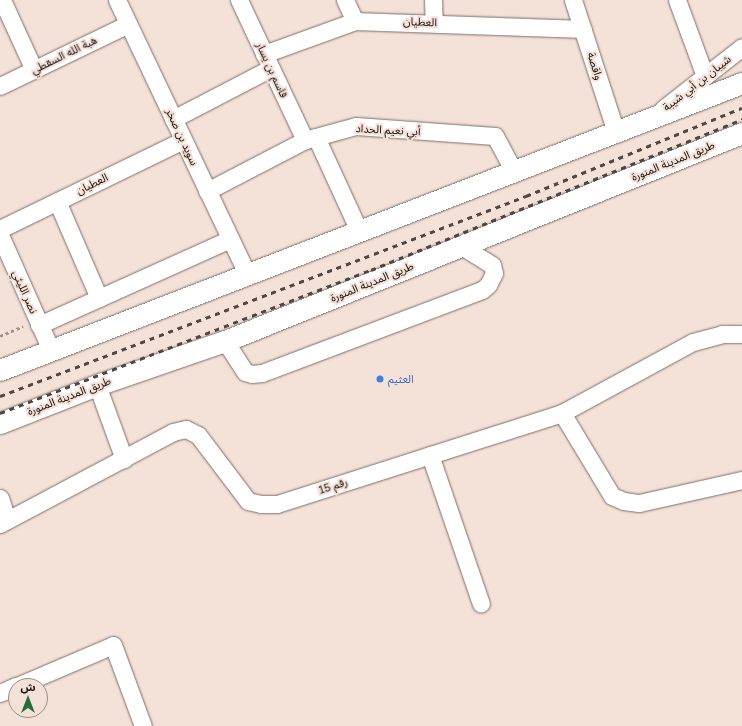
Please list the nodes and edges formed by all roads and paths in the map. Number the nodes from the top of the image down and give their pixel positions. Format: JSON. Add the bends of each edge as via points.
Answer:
{"nodes":[{"id":1,"x":2,"y":0,"type":"edge"},
{"id":2,"x":117,"y":0,"type":"edge"},
{"id":3,"x":239,"y":0,"type":"edge"},
{"id":4,"x":345,"y":0,"type":"edge"},
{"id":5,"x":433,"y":0,"type":"edge"},
{"id":6,"x":573,"y":0,"type":"edge"},
{"id":7,"x":677,"y":0,"type":"edge"},
{"id":8,"x":355,"y":21,"type":"junction"},
{"id":9,"x":434,"y":23,"type":"junction"},
{"id":10,"x":128,"y":24,"type":"junction"},
{"id":11,"x":582,"y":29,"type":"junction"},
{"id":12,"x":742,"y":47,"type":"edge"},
{"id":13,"x":267,"y":61,"type":"junction"},
{"id":14,"x":34,"y":70,"type":"junction"},
{"id":15,"x":705,"y":76,"type":"junction"},
{"id":16,"x":742,"y":83,"type":"edge"},
{"id":17,"x":0,"y":86,"type":"edge"},
{"id":18,"x":651,"y":118,"type":"junction"},
{"id":19,"x":173,"y":119,"type":"junction"},
{"id":20,"x":616,"y":132,"type":"junction"},
{"id":21,"x":742,"y":133,"type":"edge"},
{"id":22,"x":311,"y":139,"type":"junction"},
{"id":23,"x":183,"y":140,"type":"junction"},
{"id":24,"x":514,"y":171,"type":"junction"},
{"id":25,"x":207,"y":191,"type":"junction"},
{"id":26,"x":57,"y":201,"type":"junction"},
{"id":27,"x":0,"y":229,"type":"edge"},
{"id":28,"x":359,"y":231,"type":"junction"},
{"id":29,"x":0,"y":234,"type":"edge"},
{"id":30,"x":230,"y":239,"type":"junction"},
{"id":31,"x":461,"y":246,"type":"junction"},
{"id":32,"x":247,"y":274,"type":"junction"},
{"id":33,"x":99,"y":298,"type":"junction"},
{"id":34,"x":38,"y":322,"type":"junction"},
{"id":35,"x":742,"y":334,"type":"edge"},
{"id":36,"x":0,"y":336,"type":"edge"},
{"id":37,"x":225,"y":341,"type":"junction"},
{"id":38,"x":51,"y":350,"type":"junction"},
{"id":39,"x":0,"y":370,"type":"edge"},
{"id":40,"x":97,"y":385,"type":"junction"},
{"id":41,"x":562,"y":413,"type":"junction"},
{"id":42,"x":0,"y":423,"type":"edge"},
{"id":43,"x":430,"y":455,"type":"junction"},
{"id":44,"x":124,"y":459,"type":"junction"},
{"id":45,"x":742,"y":480,"type":"edge"},
{"id":46,"x":0,"y":498,"type":"edge"},
{"id":47,"x":3,"y":522,"type":"edge"},
{"id":48,"x":481,"y":604,"type":"dead end"},
{"id":49,"x":35,"y":678,"type":"edge"},
{"id":50,"x":143,"y":726,"type":"edge"}],
"edges":[{"from":1,"to":14,"type":"street"},
{"from":2,"to":10,"type":"street","name":"سويد بن صخر"},
{"from":3,"to":13,"type":"street","name":"قاسم بن يسار"},
{"from":4,"to":8,"type":"street"},
{"from":5,"to":9,"type":"street"},
{"from":6,"to":11,"type":"street","name":"واقصة"},
{"from":7,"to":15,"type":"street"},
{"from":8,"to":9,"type":"street","name":"العطيان"},
{"from":8,"to":13,"type":"street","name":"العطيان"},
{"from":9,"to":11,"type":"street","name":"العطيان"},
{"from":10,"to":14,"type":"street","name":"هبة الله السقطي"},
{"from":10,"to":19,"type":"street","name":"سويد بن صخر"},
{"from":11,"to":20,"type":"street","name":"واقصة"},
{"from":12,"to":15,"type":"street","name":"شيبان بن أبي شيبة"},
{"from":13,"to":19,"type":"street","name":"العطيان"},
{"from":13,"to":22,"type":"street","name":"قاسم بن يسار"},
{"from":14,"to":17,"type":"street","name":"هبة الله السقطي"},
{"from":15,"to":18,"type":"street","name":"شيبان بن أبي شيبة"},
{"from":16,"to":18,"type":"main road"},
{"from":18,"to":20,"type":"main road"},
{"from":19,"to":23,"type":"street","name":"سويد بن صخر"},
{"from":20,"to":24,"type":"main road"},
{"from":21,"to":31,"type":"main road","name":"طريق المدينة المنورة"},
{"from":22,"to":24,"type":"street","name":"أبي نعيم الحداد","via":[[356,126],[496,136]]},
{"from":22,"to":25,"type":"street","name":"أبي نعيم الحداد"},
{"from":22,"to":28,"type":"street","name":"قاسم بن يسار"},
{"from":23,"to":25,"type":"street","name":"سويد بن صخر"},
{"from":23,"to":26,"type":"street","name":"العطيان"},
{"from":24,"to":28,"type":"main road"},
{"from":25,"to":30,"type":"street","name":"سويد بن صخر"},
{"from":26,"to":27,"type":"street","name":"العطيان"},
{"from":26,"to":33,"type":"street"},
{"from":28,"to":32,"type":"main road"},
{"from":29,"to":34,"type":"street","name":"نصر الليثي"},
{"from":30,"to":32,"type":"street","name":"سويد بن صخر"},
{"from":30,"to":33,"type":"street"},
{"from":31,"to":37,"type":"main road","name":"طريق المدينة المنورة"},
{"from":31,"to":37,"type":"street","via":[[492,265],[494,273],[482,290],[262,373],[245,372]]},
{"from":32,"to":38,"type":"main road"},
{"from":33,"to":34,"type":"street"},
{"from":34,"to":36,"type":"path"},
{"from":34,"to":38,"type":"street","name":"نصر الليثي"},
{"from":35,"to":41,"type":"street","name":"رقم 15","via":[[722,334],[693,342]]},
{"from":37,"to":40,"type":"main road","name":"طريق المدينة المنورة"},
{"from":38,"to":39,"type":"main road"},
{"from":40,"to":42,"type":"main road","name":"طريق المدينة المنورة"},
{"from":40,"to":44,"type":"street"},
{"from":41,"to":43,"type":"street","name":"رقم 15"},
{"from":41,"to":45,"type":"street","via":[[612,496],[624,501],[639,504]]},
{"from":43,"to":44,"type":"street","name":"رقم 15","via":[[277,504],[248,501],[198,435],[186,429],[174,432]]},
{"from":43,"to":48,"type":"street"},
{"from":44,"to":47,"type":"street","name":"رقم 15"},
{"from":46,"to":47,"type":"street"},
{"from":49,"to":50,"type":"street","via":[[113,645]]}]}
